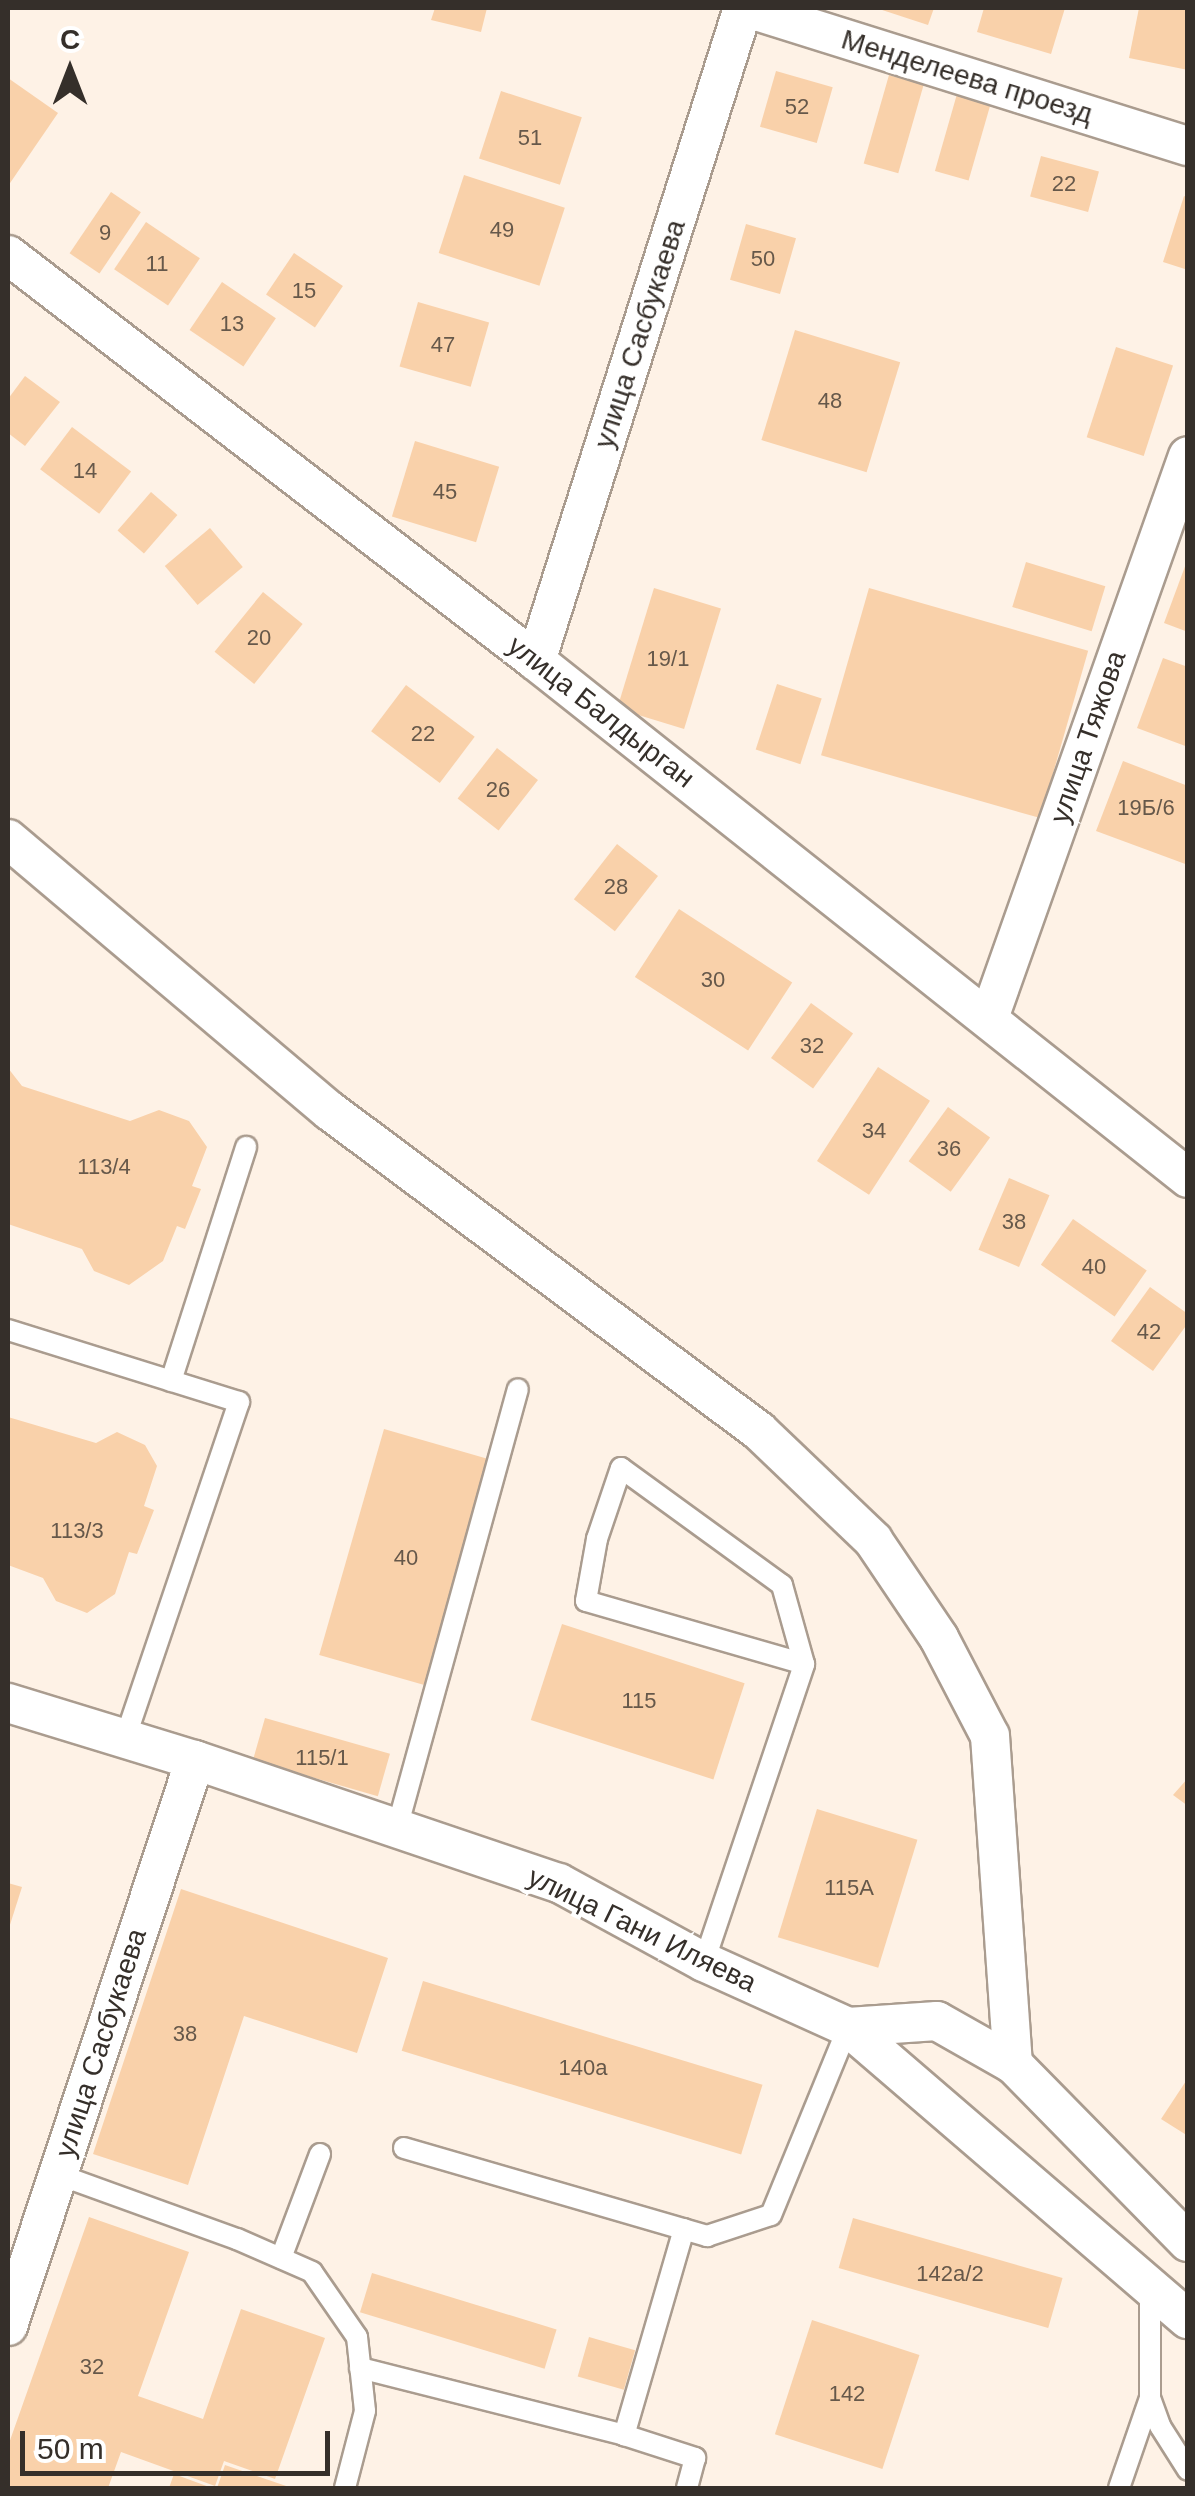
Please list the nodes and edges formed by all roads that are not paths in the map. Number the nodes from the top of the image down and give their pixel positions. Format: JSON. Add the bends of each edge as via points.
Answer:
{"nodes":[{"id":1,"x":745,"y":8,"type":"edge"},
{"id":2,"x":1188,"y":146,"type":"edge"},
{"id":3,"x":8,"y":256,"type":"edge"},
{"id":4,"x":1188,"y":456,"type":"edge"},
{"id":5,"x":536,"y":660,"type":"junction"},
{"id":6,"x":8,"y":838,"type":"edge"},
{"id":7,"x":989,"y":1018,"type":"junction"},
{"id":8,"x":246,"y":1147,"type":"dead end"},
{"id":9,"x":1188,"y":1178,"type":"edge"},
{"id":10,"x":8,"y":1330,"type":"edge"},
{"id":11,"x":171,"y":1381,"type":"junction"},
{"id":12,"x":518,"y":1389,"type":"dead end"},
{"id":13,"x":804,"y":1664,"type":"junction"},
{"id":14,"x":8,"y":1703,"type":"edge"},
{"id":15,"x":125,"y":1738,"type":"junction"},
{"id":16,"x":194,"y":1760,"type":"junction"},
{"id":17,"x":397,"y":1828,"type":"junction"},
{"id":18,"x":704,"y":1962,"type":"junction"},
{"id":19,"x":848,"y":2027,"type":"junction"},
{"id":20,"x":1024,"y":2076,"type":"junction"},
{"id":21,"x":404,"y":2148,"type":"dead end"},
{"id":22,"x":320,"y":2154,"type":"dead end"},
{"id":23,"x":58,"y":2174,"type":"junction"},
{"id":24,"x":684,"y":2229,"type":"junction"},
{"id":25,"x":1188,"y":2242,"type":"edge"},
{"id":26,"x":281,"y":2258,"type":"junction"},
{"id":27,"x":1150,"y":2286,"type":"junction"},
{"id":28,"x":1188,"y":2319,"type":"edge"},
{"id":29,"x":8,"y":2326,"type":"edge"},
{"id":30,"x":360,"y":2368,"type":"junction"},
{"id":31,"x":1150,"y":2398,"type":"junction"},
{"id":32,"x":624,"y":2434,"type":"junction"},
{"id":33,"x":1188,"y":2470,"type":"edge"},
{"id":34,"x":345,"y":2488,"type":"edge"},
{"id":35,"x":687,"y":2488,"type":"edge"},
{"id":36,"x":1118,"y":2488,"type":"edge"}],
"edges":[{"from":1,"to":2,"type":"street","name":"Менделеева проезд"},
{"from":1,"to":5,"type":"street","name":"улица Сасбукаева"},
{"from":3,"to":5,"type":"street","name":"улица Балдырган"},
{"from":4,"to":7,"type":"street","name":"улица Тяжова"},
{"from":5,"to":7,"type":"street","name":"улица Балдырган"},
{"from":6,"to":20,"type":"street","via":[[330,1111],[759,1431],[873,1540],[940,1638],[990,1736]]},
{"from":7,"to":9,"type":"street","name":"улица Балдырган"},
{"from":8,"to":11,"type":"lane"},
{"from":10,"to":11,"type":"lane"},
{"from":11,"to":15,"type":"lane","via":[[239,1402]]},
{"from":12,"to":17,"type":"lane"},
{"from":13,"to":13,"type":"lane","via":[[782,1585],[622,1468],[596,1539],[586,1601]]},
{"from":13,"to":18,"type":"lane"},
{"from":14,"to":15,"type":"street","name":"улица Гани Иляева"},
{"from":15,"to":16,"type":"street","name":"улица Гани Иляева"},
{"from":16,"to":17,"type":"street","name":"улица Гани Иляева"},
{"from":16,"to":23,"type":"street","name":"улица Сасбукаева"},
{"from":17,"to":18,"type":"street","name":"улица Гани Иляева","via":[[559,1883]]},
{"from":18,"to":19,"type":"street","name":"улица Гани Иляева"},
{"from":19,"to":20,"type":"street","via":[[937,2020]]},
{"from":19,"to":24,"type":"lane","via":[[771,2215],[706,2236]]},
{"from":19,"to":27,"type":"street","name":"улица Гани Иляева"},
{"from":20,"to":25,"type":"street"},
{"from":21,"to":24,"type":"lane"},
{"from":22,"to":26,"type":"lane"},
{"from":23,"to":26,"type":"lane"},
{"from":23,"to":29,"type":"street","name":"улица Сасбукаева"},
{"from":24,"to":32,"type":"lane"},
{"from":26,"to":30,"type":"lane","via":[[312,2272],[356,2337]]},
{"from":27,"to":28,"type":"street","name":"улица Гани Иляева"},
{"from":27,"to":31,"type":"lane"},
{"from":30,"to":32,"type":"lane"},
{"from":30,"to":34,"type":"lane","via":[[365,2410]]},
{"from":31,"to":33,"type":"lane"},
{"from":31,"to":36,"type":"lane"},
{"from":32,"to":35,"type":"lane","via":[[695,2458]]}]}
